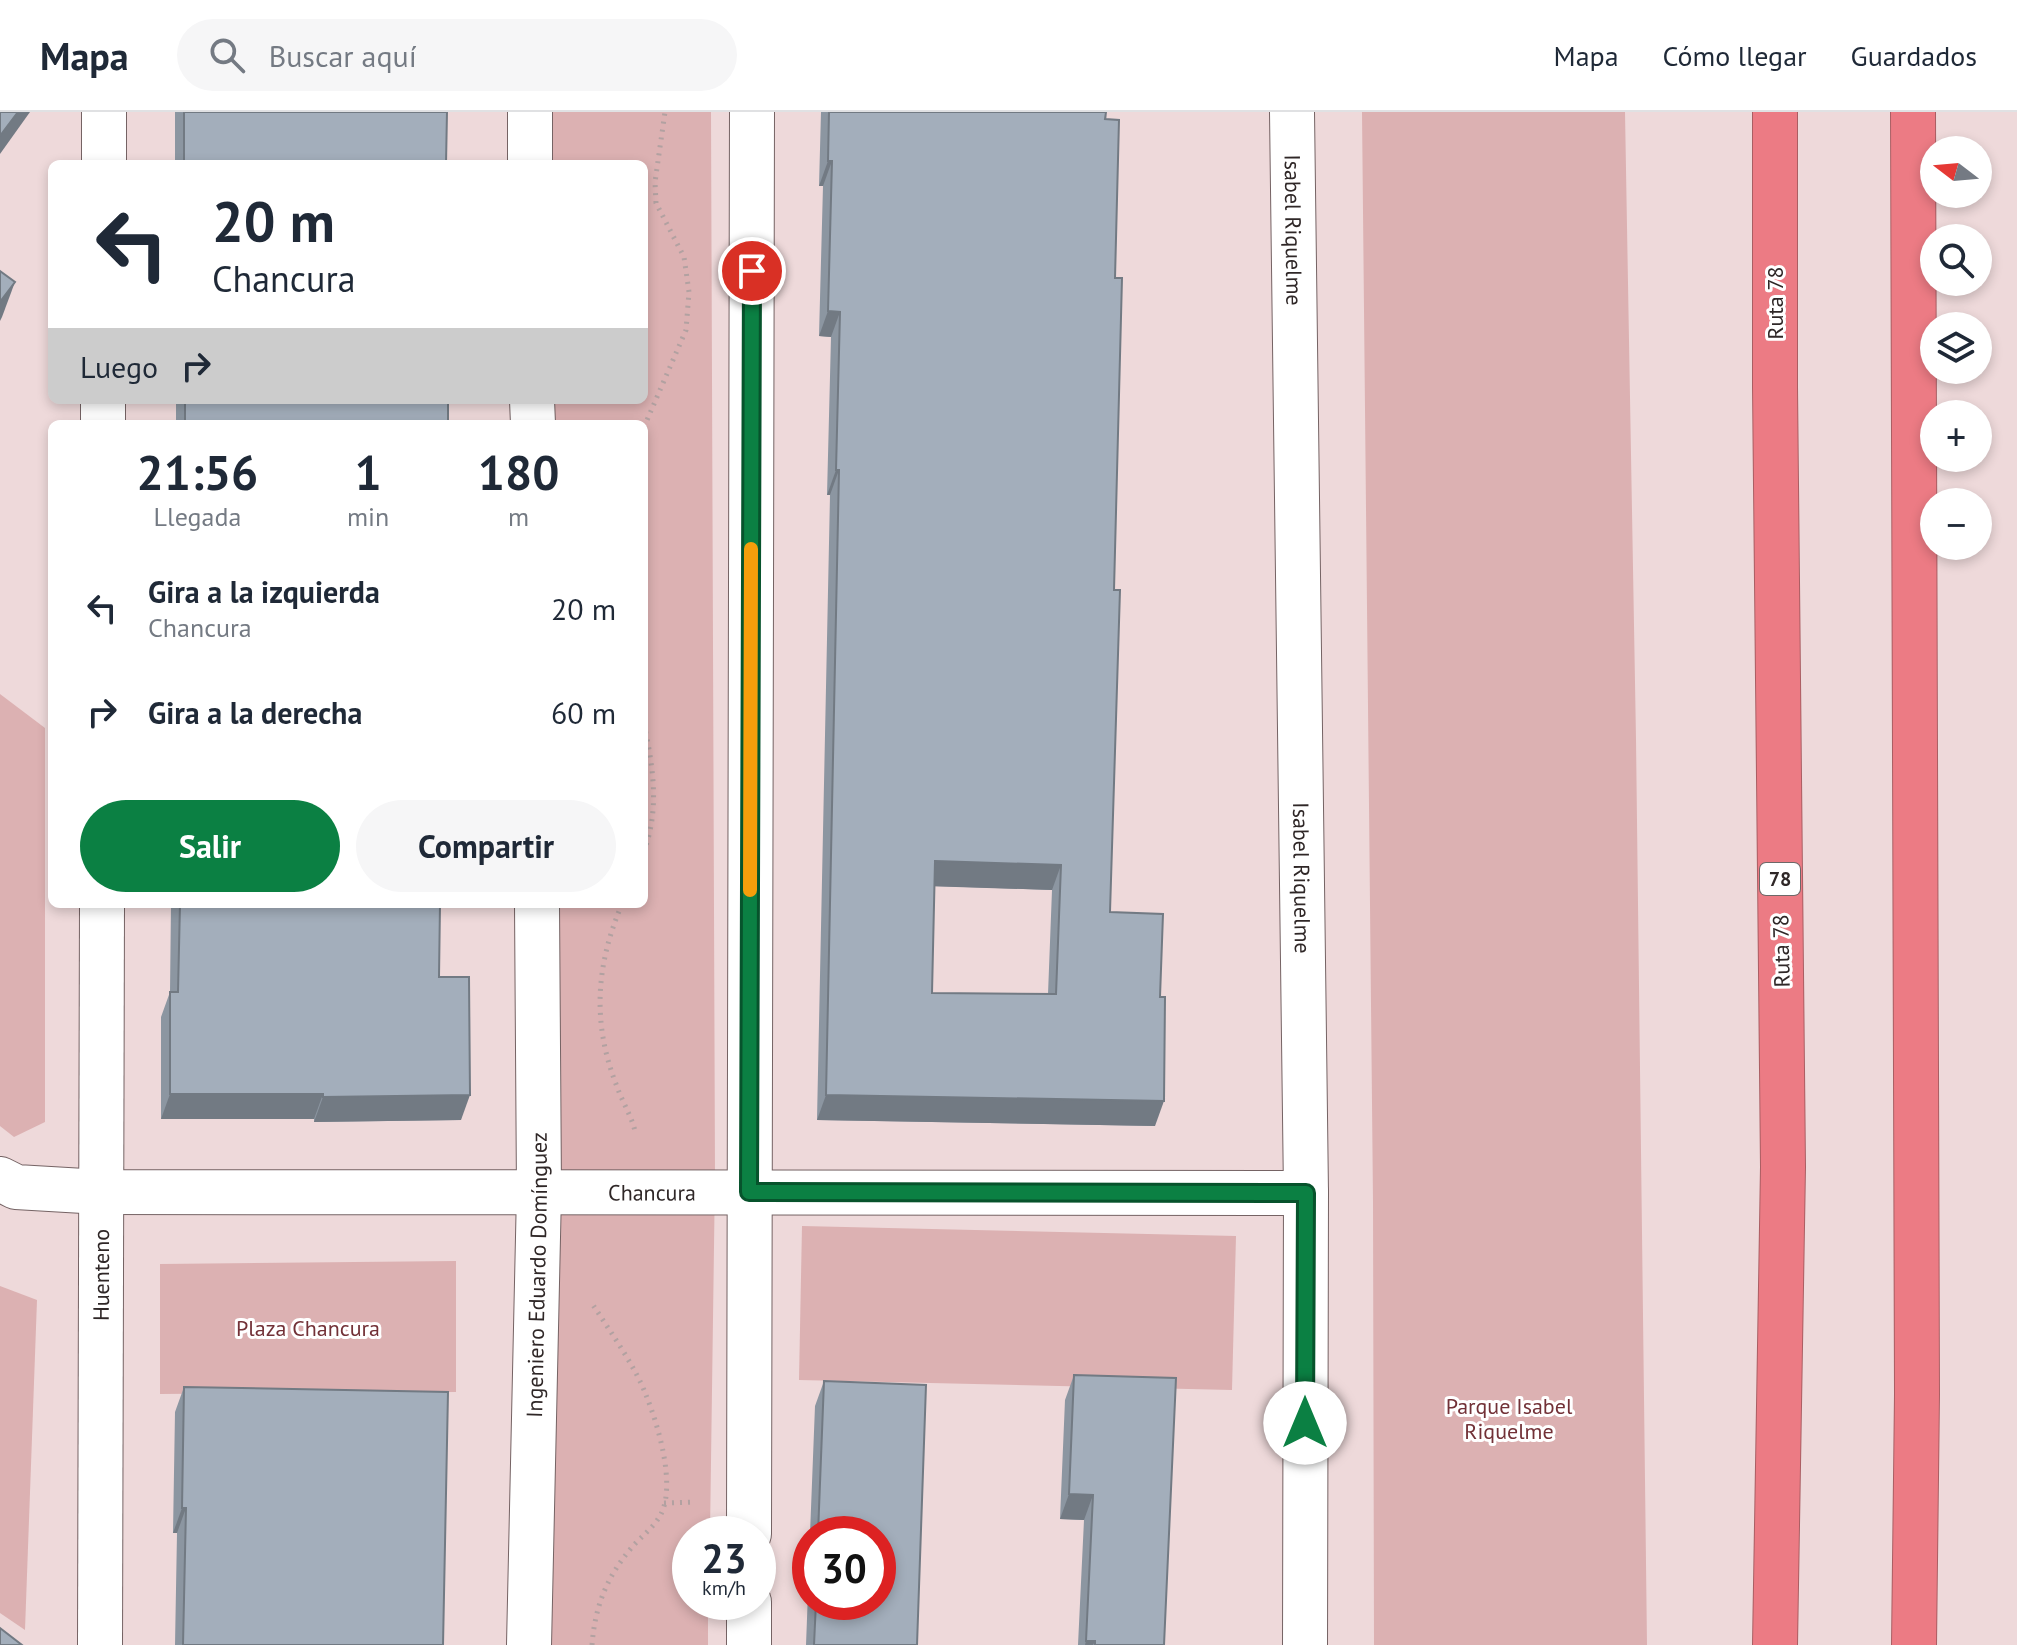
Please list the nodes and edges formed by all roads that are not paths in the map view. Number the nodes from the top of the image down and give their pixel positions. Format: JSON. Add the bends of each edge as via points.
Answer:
{"nodes":[{"id":1,"x":104,"y":112,"type":"edge"},
{"id":2,"x":530,"y":112,"type":"edge"},
{"id":3,"x":752,"y":112,"type":"edge"},
{"id":4,"x":1292,"y":112,"type":"edge"},
{"id":5,"x":1775,"y":112,"type":"edge"},
{"id":6,"x":1913,"y":112,"type":"edge"},
{"id":7,"x":104,"y":160,"type":"edge"},
{"id":8,"x":530,"y":160,"type":"edge"},
{"id":9,"x":102,"y":908,"type":"edge"},
{"id":10,"x":537,"y":908,"type":"edge"},
{"id":11,"x":0,"y":1179,"type":"edge"},
{"id":12,"x":101,"y":1192,"type":"junction"},
{"id":13,"x":539,"y":1192,"type":"junction"},
{"id":14,"x":749,"y":1192,"type":"junction"},
{"id":15,"x":1306,"y":1193,"type":"junction"},
{"id":16,"x":749,"y":1516,"type":"edge"},
{"id":17,"x":749,"y":1620,"type":"edge"},
{"id":18,"x":100,"y":1645,"type":"edge"},
{"id":19,"x":529,"y":1645,"type":"edge"},
{"id":20,"x":749,"y":1645,"type":"edge"},
{"id":21,"x":1305,"y":1645,"type":"edge"},
{"id":22,"x":1775,"y":1645,"type":"edge"},
{"id":23,"x":1914,"y":1645,"type":"edge"}],
"edges":[{"from":1,"to":7,"type":"street"},
{"from":2,"to":8,"type":"street"},
{"from":3,"to":14,"type":"street"},
{"from":4,"to":15,"type":"street","name":"Isabel Riquelme"},
{"from":5,"to":22,"type":"highway","name":"Ruta 78","number":"78","via":[[1783,1167]]},
{"from":6,"to":23,"type":"highway"},
{"from":9,"to":12,"type":"street","name":"Huenteno"},
{"from":10,"to":13,"type":"street","name":"Ingeniero Eduardo Domínguez"},
{"from":11,"to":12,"type":"street","name":"Chancura","via":[[16,1187]]},
{"from":12,"to":13,"type":"street","name":"Chancura"},
{"from":12,"to":18,"type":"street","name":"Huenteno"},
{"from":13,"to":14,"type":"street","name":"Chancura"},
{"from":13,"to":19,"type":"street","name":"Ingeniero Eduardo Domínguez"},
{"from":14,"to":15,"type":"street","name":"Chancura"},
{"from":14,"to":16,"type":"street"},
{"from":15,"to":21,"type":"street","name":"Isabel Riquelme"},
{"from":17,"to":20,"type":"street"}]}
